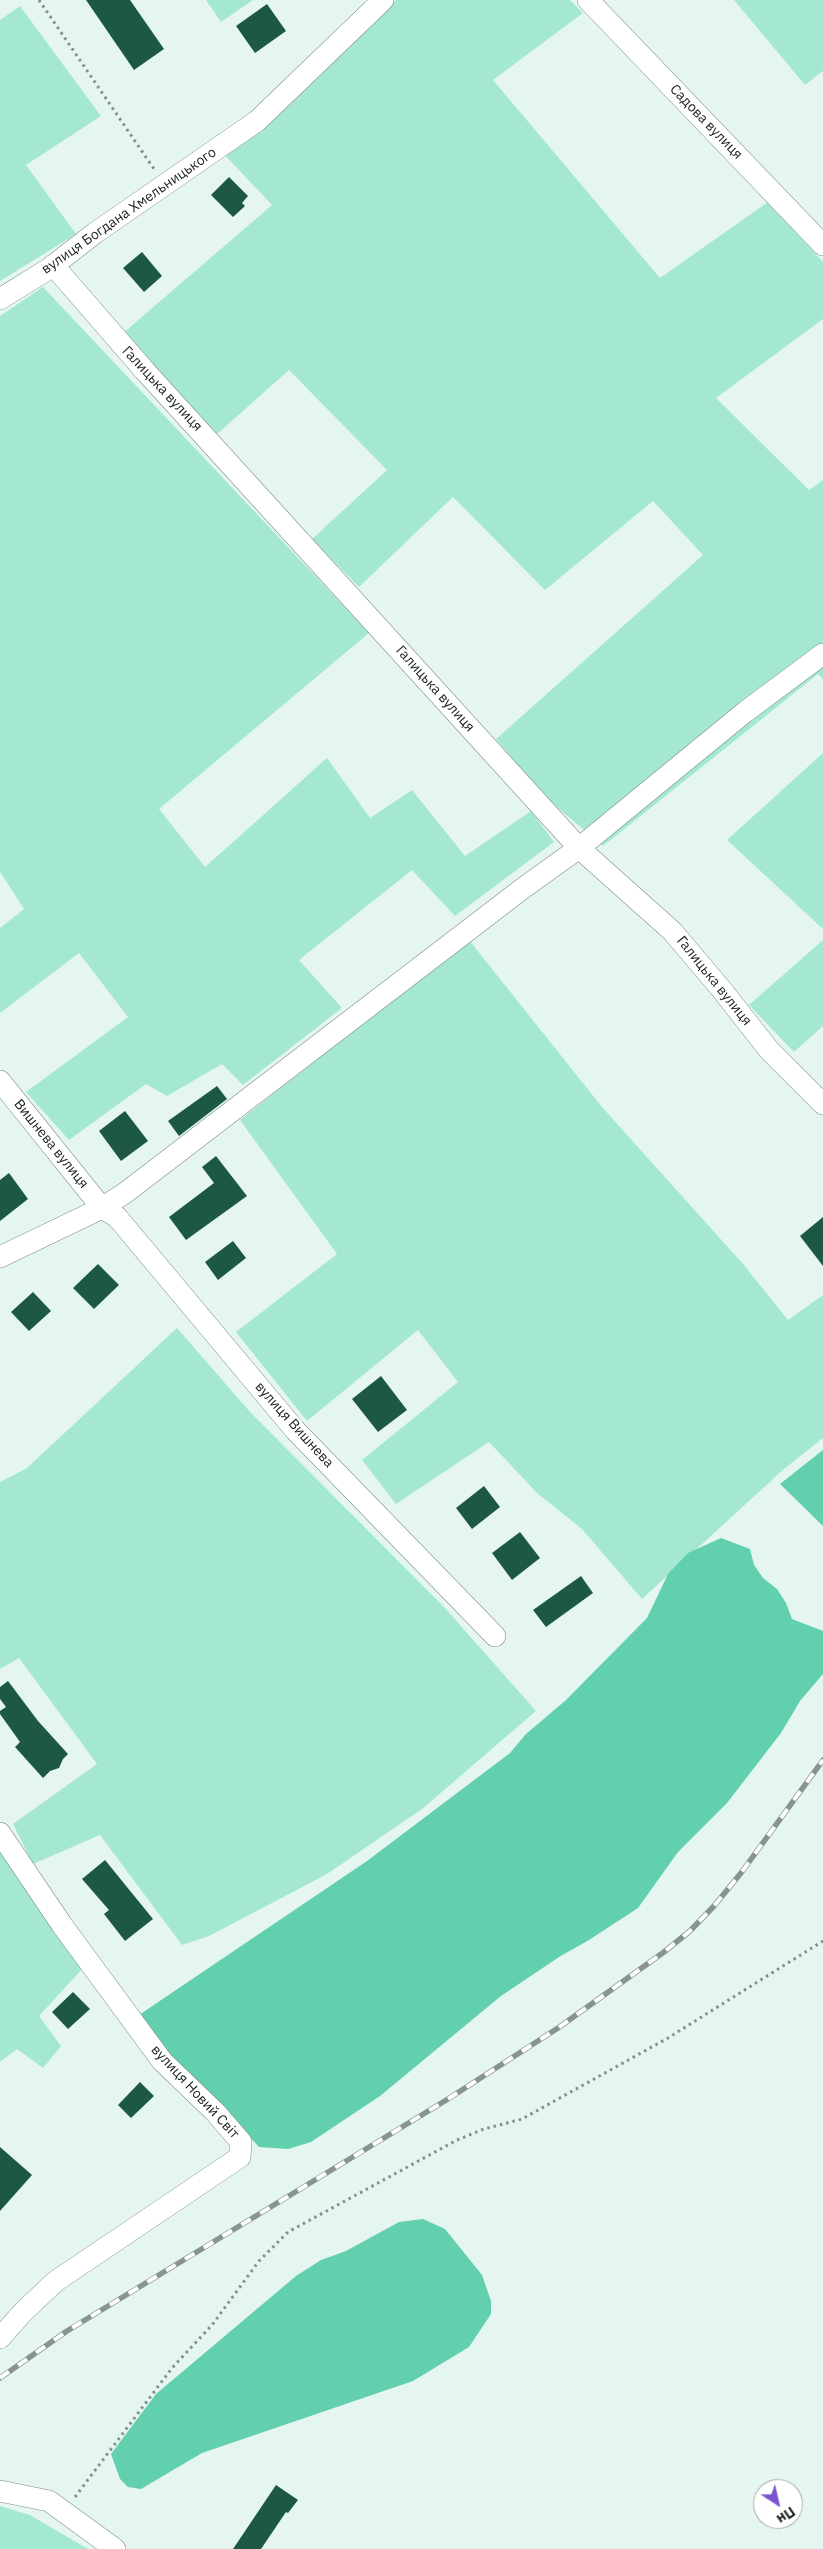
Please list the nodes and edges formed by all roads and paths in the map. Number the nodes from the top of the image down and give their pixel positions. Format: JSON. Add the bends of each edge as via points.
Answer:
{"nodes":[{"id":1,"x":38,"y":0,"type":"edge"},
{"id":2,"x":382,"y":0,"type":"edge"},
{"id":3,"x":588,"y":0,"type":"edge"},
{"id":4,"x":165,"y":185,"type":"junction"},
{"id":5,"x":823,"y":245,"type":"edge"},
{"id":6,"x":54,"y":266,"type":"junction"},
{"id":7,"x":0,"y":299,"type":"edge"},
{"id":8,"x":823,"y":654,"type":"edge"},
{"id":9,"x":579,"y":848,"type":"junction"},
{"id":10,"x":0,"y":1081,"type":"edge"},
{"id":11,"x":823,"y":1104,"type":"edge"},
{"id":12,"x":102,"y":1208,"type":"junction"},
{"id":13,"x":0,"y":1256,"type":"edge"},
{"id":14,"x":495,"y":1636,"type":"dead end"},
{"id":15,"x":0,"y":1833,"type":"edge"},
{"id":16,"x":823,"y":1941,"type":"edge"},
{"id":17,"x":0,"y":2338,"type":"edge"},
{"id":18,"x":0,"y":2491,"type":"edge"},
{"id":19,"x":63,"y":2511,"type":"junction"},
{"id":20,"x":115,"y":2549,"type":"edge"}],
"edges":[{"from":1,"to":4,"type":"path"},
{"from":2,"to":4,"type":"street","name":"вулиця Богдана Хмельницького","via":[[256,121]]},
{"from":3,"to":5,"type":"street","name":"Садова вулиця"},
{"from":4,"to":6,"type":"street","name":"вулиця Богдана Хмельницького"},
{"from":6,"to":7,"type":"street","name":"вулиця Богдана Хмельницького"},
{"from":6,"to":9,"type":"street","name":"Галицька вулиця","via":[[145,371]]},
{"from":8,"to":9,"type":"street","via":[[745,712]]},
{"from":9,"to":11,"type":"street","name":"Галицька вулиця","via":[[672,931],[769,1050]]},
{"from":9,"to":12,"type":"street"},
{"from":10,"to":12,"type":"street","name":"Вишнева вулиця"},
{"from":12,"to":13,"type":"street"},
{"from":12,"to":14,"type":"street","name":"вулиця Вишнева","via":[[117,1217],[295,1430]]},
{"from":15,"to":17,"type":"street","name":"вулиця Новий Світ","via":[[62,1925],[162,2061],[241,2142],[240,2157],[56,2282]]},
{"from":16,"to":19,"type":"path","via":[[668,2038],[522,2119],[457,2140],[288,2232],[258,2261],[212,2325],[172,2368]]},
{"from":18,"to":19,"type":"street","via":[[49,2500]]},
{"from":19,"to":20,"type":"street"}]}
